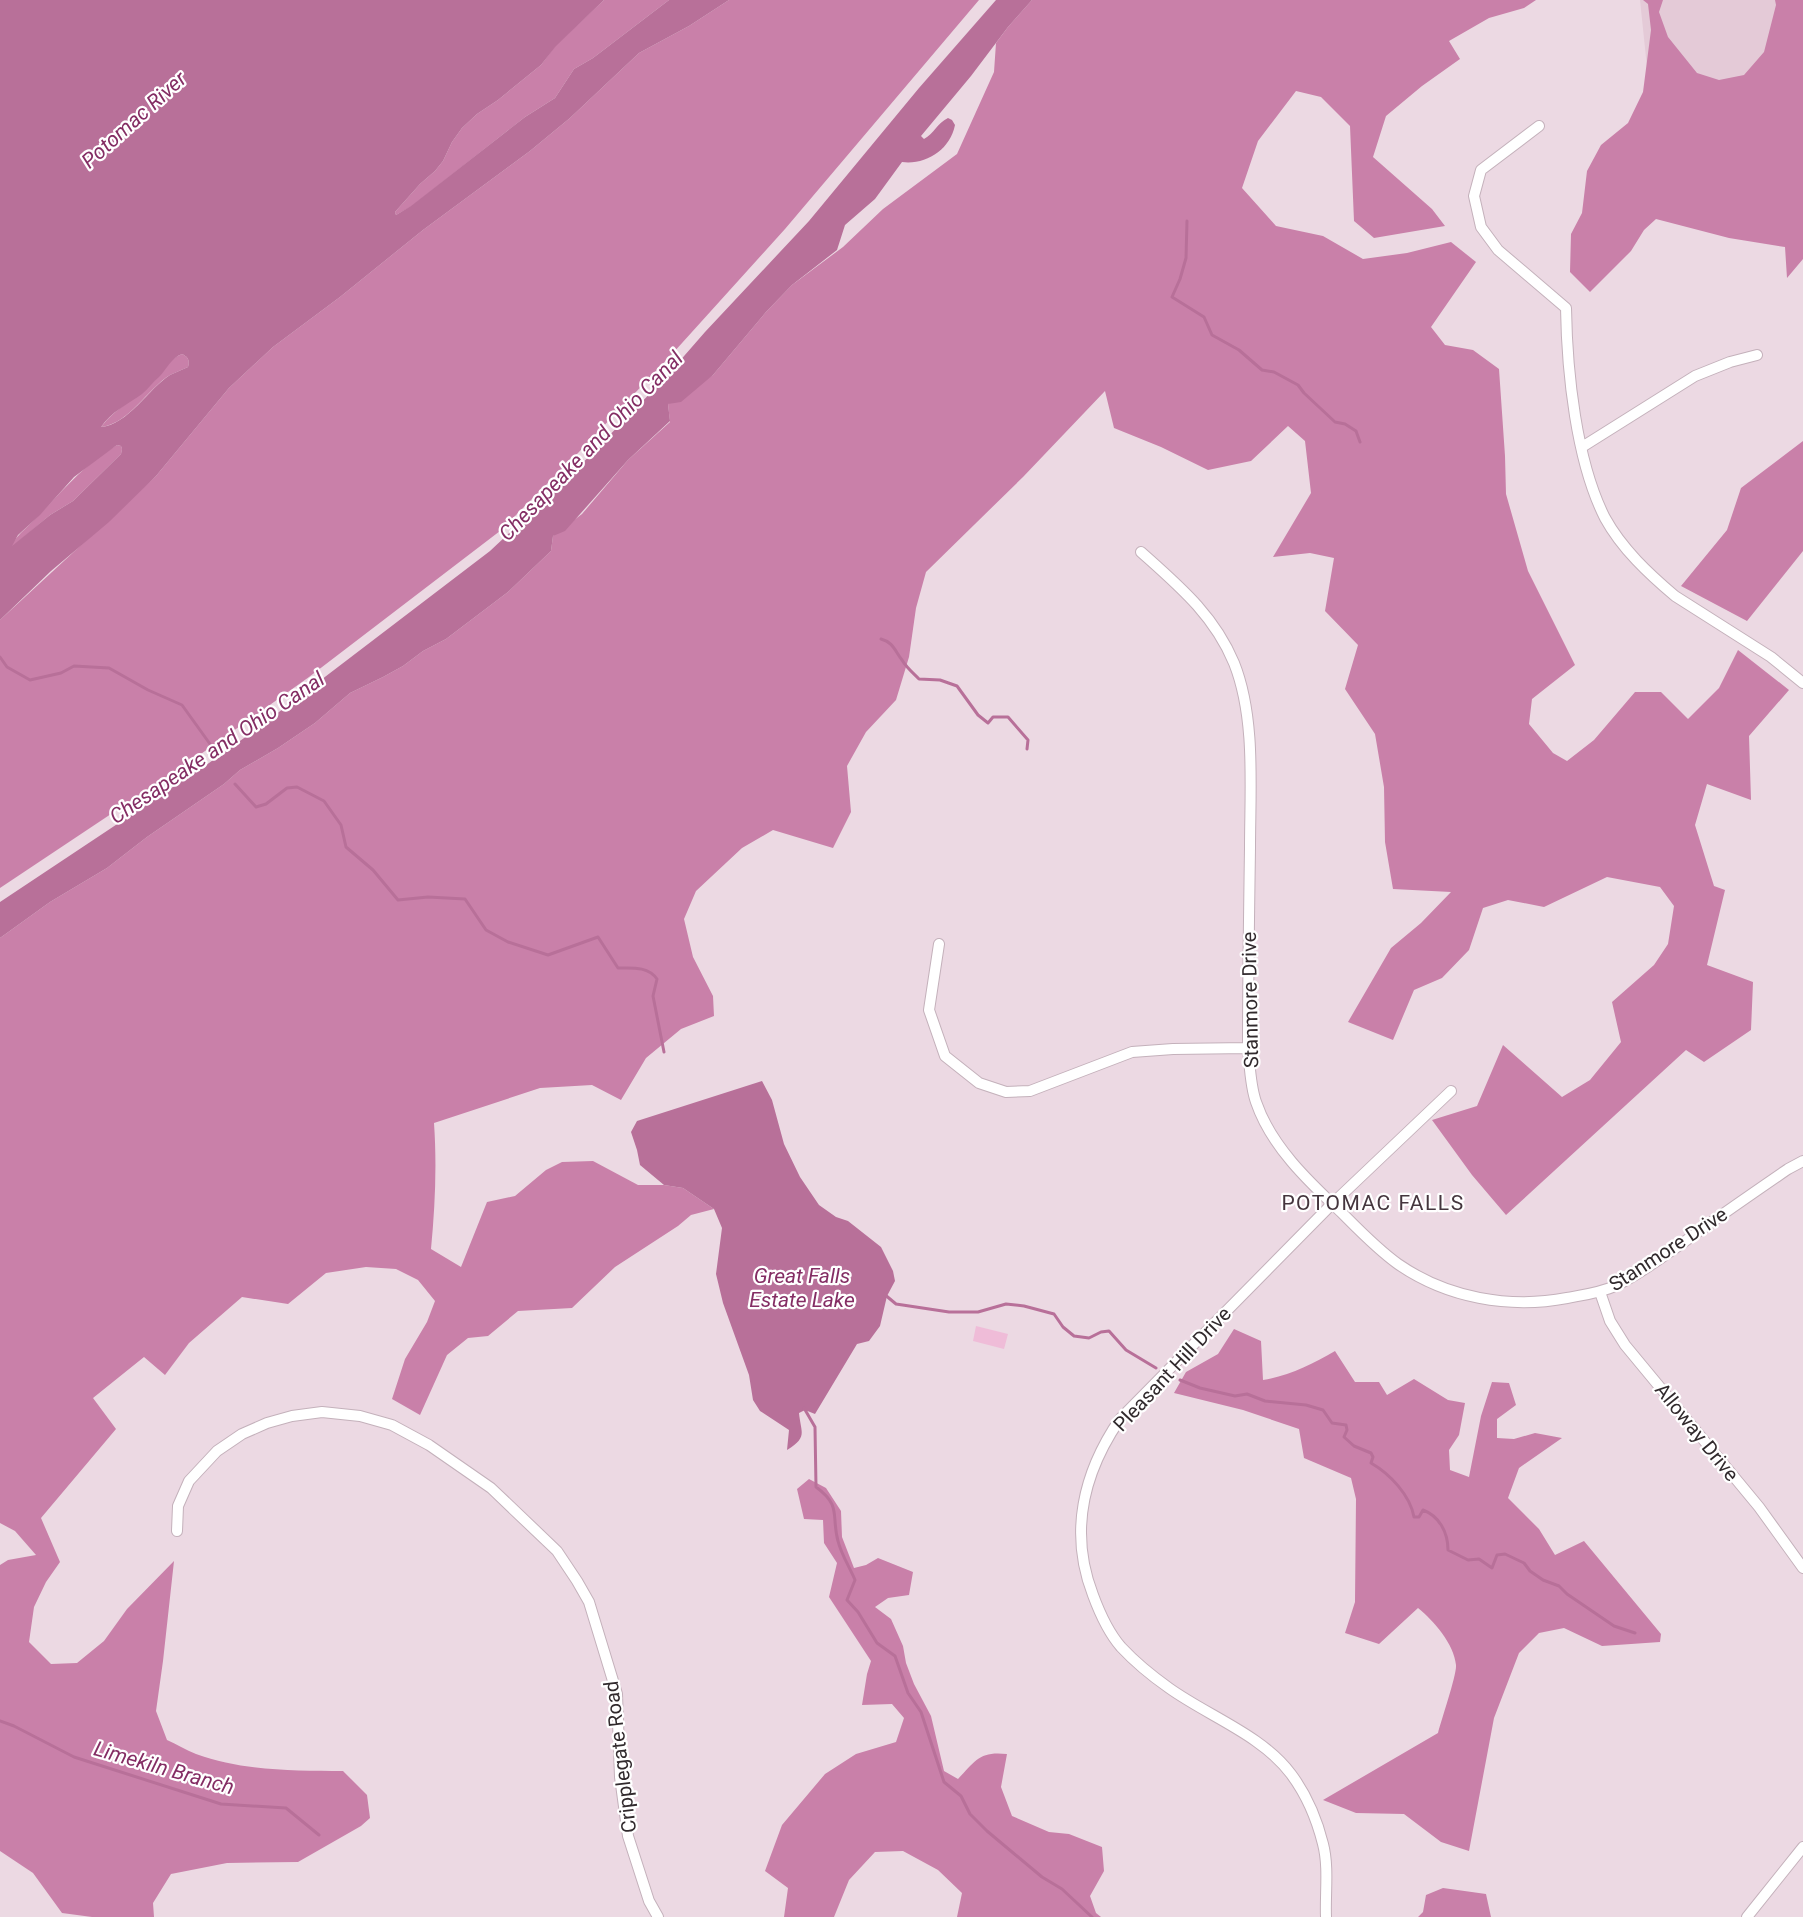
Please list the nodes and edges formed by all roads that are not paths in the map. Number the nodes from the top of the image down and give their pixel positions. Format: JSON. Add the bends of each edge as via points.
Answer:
{"nodes":[{"id":1,"x":1539,"y":126,"type":"dead end"},
{"id":2,"x":1756,"y":355,"type":"dead end"},
{"id":3,"x":1582,"y":447,"type":"junction"},
{"id":4,"x":1141,"y":552,"type":"dead end"},
{"id":5,"x":1803,"y":683,"type":"edge"},
{"id":6,"x":939,"y":944,"type":"dead end"},
{"id":7,"x":1248,"y":1048,"type":"junction"},
{"id":8,"x":1451,"y":1091,"type":"dead end"},
{"id":9,"x":1803,"y":1161,"type":"edge"},
{"id":10,"x":1332,"y":1204,"type":"junction"},
{"id":11,"x":1600,"y":1292,"type":"junction"},
{"id":12,"x":177,"y":1530,"type":"dead end"},
{"id":13,"x":1803,"y":1568,"type":"edge"},
{"id":14,"x":1803,"y":1847,"type":"edge"},
{"id":15,"x":658,"y":1917,"type":"edge"},
{"id":16,"x":1326,"y":1917,"type":"edge"},
{"id":17,"x":1747,"y":1917,"type":"edge"}],
"edges":[{"from":1,"to":3,"type":"street","via":[[1481,170],[1473,196],[1481,227],[1498,250],[1566,308],[1570,383]]},
{"from":2,"to":3,"type":"street","via":[[1695,376]]},
{"from":3,"to":5,"type":"street","via":[[1591,486],[1606,519],[1653,578]]},
{"from":4,"to":7,"type":"street","name":"Stanmore Drive","via":[[1192,597],[1221,636],[1242,687],[1248,723],[1250,809]]},
{"from":6,"to":7,"type":"street","via":[[929,1010],[945,1056],[979,1083],[1006,1092],[1030,1091],[1132,1052]]},
{"from":7,"to":10,"type":"street","name":"Stanmore Drive","via":[[1251,1084],[1266,1125],[1286,1155]]},
{"from":8,"to":10,"type":"street","name":"Pleasant Hill Drive"},
{"from":9,"to":11,"type":"street","name":"Stanmore Drive","via":[[1652,1264]]},
{"from":10,"to":11,"type":"street","name":"Stanmore Drive","via":[[1398,1264],[1460,1294],[1498,1302],[1539,1303]]},
{"from":10,"to":16,"type":"street","name":"Pleasant Hill Drive","via":[[1120,1419],[1093,1467],[1081,1522],[1087,1580],[1101,1617],[1120,1646],[1148,1673],[1246,1735],[1292,1775],[1311,1807],[1324,1846]]},
{"from":11,"to":13,"type":"street","name":"Alloway Drive","via":[[1610,1321],[1625,1345],[1759,1507]]},
{"from":12,"to":15,"type":"street","name":"Cripplegate Road","via":[[178,1506],[189,1481],[216,1451],[242,1434],[292,1416],[322,1412],[360,1416],[392,1425],[491,1488],[557,1551],[589,1602],[618,1694],[620,1777],[628,1836]]},
{"from":14,"to":17,"type":"street"}]}
